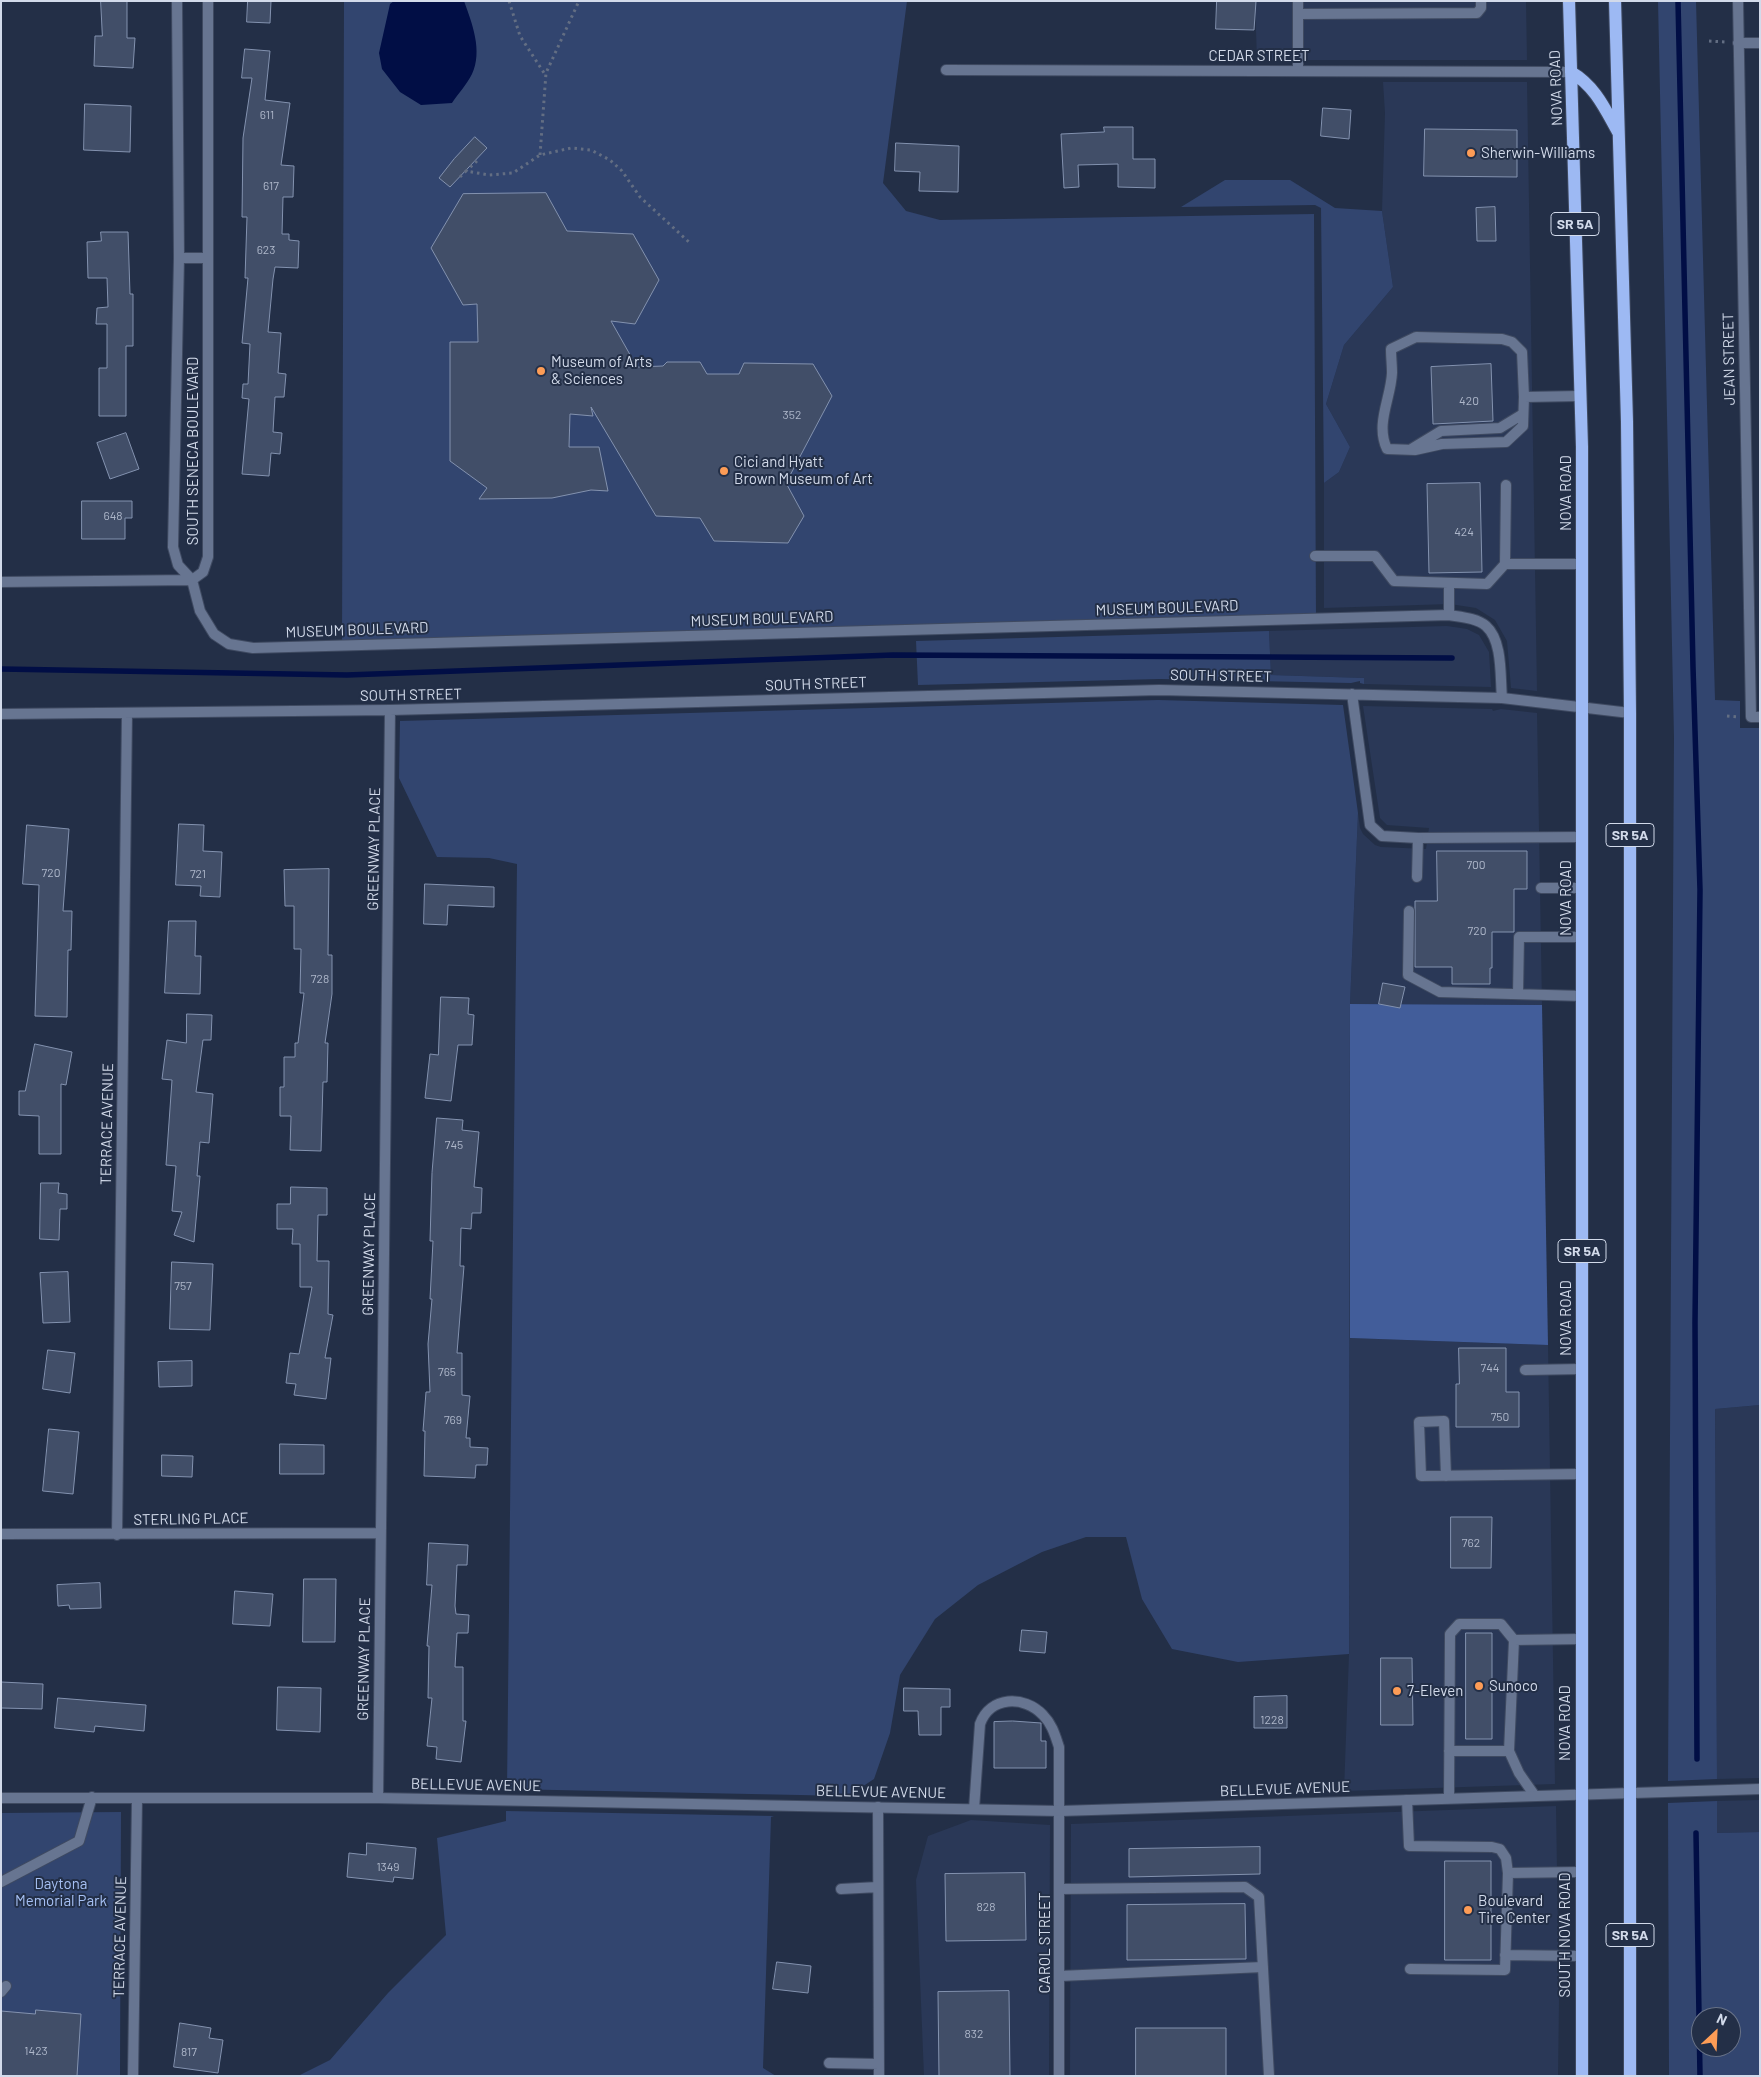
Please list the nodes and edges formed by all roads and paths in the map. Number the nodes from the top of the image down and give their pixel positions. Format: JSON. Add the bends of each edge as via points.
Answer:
{"nodes":[{"id":1,"x":177,"y":1,"type":"edge"},
{"id":2,"x":208,"y":1,"type":"edge"},
{"id":3,"x":509,"y":1,"type":"edge"},
{"id":4,"x":579,"y":1,"type":"edge"},
{"id":5,"x":1298,"y":1,"type":"edge"},
{"id":6,"x":1481,"y":1,"type":"edge"},
{"id":7,"x":1569,"y":1,"type":"edge"},
{"id":8,"x":1615,"y":1,"type":"edge"},
{"id":9,"x":1738,"y":1,"type":"edge"},
{"id":10,"x":1298,"y":14,"type":"junction"},
{"id":11,"x":1738,"y":43,"type":"junction"},
{"id":12,"x":1760,"y":43,"type":"edge"},
{"id":13,"x":946,"y":70,"type":"dead end"},
{"id":14,"x":1298,"y":71,"type":"junction"},
{"id":15,"x":1572,"y":72,"type":"junction"},
{"id":16,"x":546,"y":76,"type":"junction"},
{"id":17,"x":1619,"y":135,"type":"junction"},
{"id":18,"x":540,"y":155,"type":"junction"},
{"id":19,"x":477,"y":161,"type":"dead end"},
{"id":20,"x":466,"y":171,"type":"junction"},
{"id":21,"x":460,"y":176,"type":"dead end"},
{"id":22,"x":690,"y":243,"type":"dead end"},
{"id":23,"x":179,"y":258,"type":"junction"},
{"id":24,"x":208,"y":258,"type":"junction"},
{"id":25,"x":1580,"y":396,"type":"junction"},
{"id":26,"x":1524,"y":397,"type":"junction"},
{"id":27,"x":1523,"y":414,"type":"junction"},
{"id":28,"x":1410,"y":450,"type":"junction"},
{"id":29,"x":1506,"y":485,"type":"dead end"},
{"id":30,"x":1316,"y":556,"type":"dead end"},
{"id":31,"x":1505,"y":564,"type":"junction"},
{"id":32,"x":1582,"y":564,"type":"junction"},
{"id":33,"x":192,"y":580,"type":"junction"},
{"id":34,"x":1,"y":582,"type":"edge"},
{"id":35,"x":1449,"y":583,"type":"junction"},
{"id":36,"x":1449,"y":615,"type":"junction"},
{"id":37,"x":1352,"y":694,"type":"junction"},
{"id":38,"x":1502,"y":698,"type":"junction"},
{"id":39,"x":1583,"y":708,"type":"junction"},
{"id":40,"x":390,"y":710,"type":"junction"},
{"id":41,"x":126,"y":713,"type":"junction"},
{"id":42,"x":1630,"y":713,"type":"junction"},
{"id":43,"x":1,"y":714,"type":"edge"},
{"id":44,"x":1755,"y":717,"type":"edge"},
{"id":45,"x":1583,"y":837,"type":"junction"},
{"id":46,"x":1418,"y":838,"type":"junction"},
{"id":47,"x":1417,"y":877,"type":"dead end"},
{"id":48,"x":1541,"y":888,"type":"dead end"},
{"id":49,"x":1583,"y":888,"type":"junction"},
{"id":50,"x":1409,"y":911,"type":"dead end"},
{"id":51,"x":1583,"y":937,"type":"junction"},
{"id":52,"x":1518,"y":994,"type":"junction"},
{"id":53,"x":1583,"y":996,"type":"junction"},
{"id":54,"x":1582,"y":1368,"type":"junction"},
{"id":55,"x":1525,"y":1370,"type":"dead end"},
{"id":56,"x":1582,"y":1474,"type":"junction"},
{"id":57,"x":1446,"y":1476,"type":"junction"},
{"id":58,"x":380,"y":1533,"type":"junction"},
{"id":59,"x":1,"y":1534,"type":"edge"},
{"id":60,"x":117,"y":1535,"type":"junction"},
{"id":61,"x":1581,"y":1639,"type":"junction"},
{"id":62,"x":1514,"y":1640,"type":"junction"},
{"id":63,"x":1449,"y":1751,"type":"junction"},
{"id":64,"x":1509,"y":1751,"type":"junction"},
{"id":65,"x":1760,"y":1789,"type":"edge"},
{"id":66,"x":1581,"y":1794,"type":"junction"},
{"id":67,"x":1629,"y":1794,"type":"junction"},
{"id":68,"x":1535,"y":1796,"type":"junction"},
{"id":69,"x":92,"y":1797,"type":"junction"},
{"id":70,"x":1,"y":1798,"type":"edge"},
{"id":71,"x":378,"y":1798,"type":"junction"},
{"id":72,"x":1449,"y":1798,"type":"junction"},
{"id":73,"x":137,"y":1799,"type":"junction"},
{"id":74,"x":1406,"y":1800,"type":"junction"},
{"id":75,"x":878,"y":1807,"type":"junction"},
{"id":76,"x":974,"y":1809,"type":"junction"},
{"id":77,"x":1060,"y":1810,"type":"junction"},
{"id":78,"x":1581,"y":1872,"type":"junction"},
{"id":79,"x":1508,"y":1873,"type":"junction"},
{"id":80,"x":1,"y":1882,"type":"edge"},
{"id":81,"x":878,"y":1887,"type":"junction"},
{"id":82,"x":841,"y":1889,"type":"dead end"},
{"id":83,"x":1060,"y":1889,"type":"junction"},
{"id":84,"x":1505,"y":1955,"type":"junction"},
{"id":85,"x":1582,"y":1956,"type":"junction"},
{"id":86,"x":1263,"y":1967,"type":"junction"},
{"id":87,"x":1410,"y":1969,"type":"dead end"},
{"id":88,"x":1060,"y":1976,"type":"junction"},
{"id":89,"x":829,"y":2063,"type":"dead end"},
{"id":90,"x":878,"y":2064,"type":"junction"},
{"id":91,"x":133,"y":2076,"type":"edge"},
{"id":92,"x":879,"y":2076,"type":"edge"},
{"id":93,"x":1059,"y":2076,"type":"edge"},
{"id":94,"x":1269,"y":2076,"type":"edge"},
{"id":95,"x":1582,"y":2076,"type":"edge"},
{"id":96,"x":1630,"y":2076,"type":"edge"}],
"edges":[{"from":1,"to":23,"type":"street","name":"SOUTH SENECA BOULEVARD"},
{"from":2,"to":24,"type":"street","name":"SOUTH SENECA BOULEVARD"},
{"from":3,"to":16,"type":"path","via":[[520,36]]},
{"from":4,"to":16,"type":"path"},
{"from":5,"to":10,"type":"street"},
{"from":6,"to":10,"type":"street","via":[[1481,8],[1476,14]]},
{"from":7,"to":15,"type":"main road","name":"NOVA ROAD","number":"SR 5A"},
{"from":8,"to":17,"type":"main road","number":"SR 5A"},
{"from":9,"to":11,"type":"street","name":"JEAN STREET"},
{"from":10,"to":14,"type":"street"},
{"from":11,"to":12,"type":"street"},
{"from":11,"to":44,"type":"street","name":"JEAN STREET"},
{"from":13,"to":14,"type":"street","name":"CEDAR STREET"},
{"from":14,"to":15,"type":"street","name":"CEDAR STREET"},
{"from":15,"to":17,"type":"main road","via":[[1598,96]]},
{"from":15,"to":25,"type":"main road","name":"NOVA ROAD","number":"SR 5A"},
{"from":16,"to":18,"type":"path"},
{"from":17,"to":42,"type":"main road","number":"SR 5A","via":[[1627,422]]},
{"from":18,"to":20,"type":"path","via":[[513,173],[489,175]]},
{"from":18,"to":22,"type":"path","via":[[571,148],[591,150],[610,160],[640,197]]},
{"from":19,"to":20,"type":"path"},
{"from":20,"to":21,"type":"path"},
{"from":23,"to":24,"type":"street"},
{"from":23,"to":33,"type":"street","name":"SOUTH SENECA BOULEVARD","via":[[173,547],[178,565]]},
{"from":24,"to":33,"type":"street","name":"SOUTH SENECA BOULEVARD","via":[[208,557],[203,572]]},
{"from":25,"to":26,"type":"street"},
{"from":25,"to":32,"type":"main road","name":"NOVA ROAD","number":"SR 5A"},
{"from":26,"to":27,"type":"street"},
{"from":26,"to":28,"type":"street","via":[[1522,352],[1512,342],[1416,337],[1391,349],[1392,374],[1382,423],[1387,449]]},
{"from":27,"to":28,"type":"street","via":[[1500,428],[1440,431]]},
{"from":27,"to":28,"type":"street","via":[[1523,426],[1506,442],[1442,444]]},
{"from":29,"to":31,"type":"street"},
{"from":30,"to":35,"type":"street","via":[[1375,556],[1394,581]]},
{"from":31,"to":32,"type":"street"},
{"from":31,"to":35,"type":"street","via":[[1487,584]]},
{"from":32,"to":39,"type":"main road","name":"NOVA ROAD","number":"SR 5A"},
{"from":33,"to":34,"type":"street"},
{"from":33,"to":36,"type":"street","name":"MUSEUM BOULEVARD","via":[[200,611],[214,634],[229,644],[253,648]]},
{"from":35,"to":36,"type":"street"},
{"from":36,"to":38,"type":"street","name":"MUSEUM BOULEVARD","via":[[1471,618],[1487,626],[1498,648]]},
{"from":37,"to":38,"type":"street","name":"SOUTH STREET"},
{"from":37,"to":40,"type":"street","name":"SOUTH STREET","via":[[1159,690]]},
{"from":37,"to":46,"type":"street","via":[[1370,825],[1382,836]]},
{"from":38,"to":39,"type":"street","name":"SOUTH STREET"},
{"from":39,"to":42,"type":"street","name":"SOUTH STREET"},
{"from":39,"to":45,"type":"main road","name":"NOVA ROAD","number":"SR 5A"},
{"from":40,"to":41,"type":"street","name":"SOUTH STREET"},
{"from":40,"to":58,"type":"street","name":"GREENWAY PLACE"},
{"from":41,"to":43,"type":"street","name":"SOUTH STREET"},
{"from":41,"to":60,"type":"street","name":"TERRACE AVENUE"},
{"from":42,"to":67,"type":"main road","number":"SR 5A"},
{"from":45,"to":46,"type":"street"},
{"from":45,"to":49,"type":"main road","name":"NOVA ROAD","number":"SR 5A"},
{"from":46,"to":47,"type":"street"},
{"from":48,"to":49,"type":"street"},
{"from":49,"to":51,"type":"main road","name":"NOVA ROAD","number":"SR 5A"},
{"from":50,"to":52,"type":"street","via":[[1408,975],[1440,992]]},
{"from":51,"to":52,"type":"street","via":[[1518,937]]},
{"from":51,"to":53,"type":"main road","name":"NOVA ROAD","number":"SR 5A"},
{"from":52,"to":53,"type":"street"},
{"from":53,"to":54,"type":"main road","name":"NOVA ROAD","number":"SR 5A"},
{"from":54,"to":55,"type":"street"},
{"from":54,"to":56,"type":"main road","name":"NOVA ROAD","number":"SR 5A"},
{"from":56,"to":57,"type":"street"},
{"from":56,"to":61,"type":"main road","name":"NOVA ROAD","number":"SR 5A"},
{"from":57,"to":57,"type":"street","via":[[1444,1421],[1419,1422],[1421,1476]]},
{"from":58,"to":60,"type":"street","name":"STERLING PLACE"},
{"from":58,"to":71,"type":"street","name":"GREENWAY PLACE"},
{"from":59,"to":60,"type":"street","name":"STERLING PLACE"},
{"from":61,"to":62,"type":"street"},
{"from":61,"to":66,"type":"main road","name":"NOVA ROAD","number":"SR 5A"},
{"from":62,"to":63,"type":"street","via":[[1501,1624],[1459,1624],[1450,1634]]},
{"from":62,"to":64,"type":"street"},
{"from":63,"to":64,"type":"street"},
{"from":63,"to":72,"type":"street"},
{"from":64,"to":68,"type":"street"},
{"from":65,"to":67,"type":"street","name":"BELLEVUE AVENUE"},
{"from":66,"to":67,"type":"street","name":"BELLEVUE AVENUE"},
{"from":66,"to":68,"type":"street","name":"BELLEVUE AVENUE"},
{"from":66,"to":78,"type":"main road","name":"SOUTH NOVA ROAD","number":"SR 5A"},
{"from":67,"to":96,"type":"main road","number":"SR 5A"},
{"from":68,"to":72,"type":"street","name":"BELLEVUE AVENUE"},
{"from":69,"to":70,"type":"street","name":"BELLEVUE AVENUE"},
{"from":69,"to":73,"type":"street","name":"BELLEVUE AVENUE"},
{"from":69,"to":80,"type":"street","via":[[79,1841]]},
{"from":71,"to":73,"type":"street","name":"BELLEVUE AVENUE"},
{"from":71,"to":75,"type":"street","name":"BELLEVUE AVENUE"},
{"from":72,"to":74,"type":"street","name":"BELLEVUE AVENUE"},
{"from":73,"to":91,"type":"street","name":"TERRACE AVENUE"},
{"from":74,"to":77,"type":"street","name":"BELLEVUE AVENUE"},
{"from":74,"to":79,"type":"street","via":[[1409,1846],[1500,1849],[1506,1858]]},
{"from":75,"to":76,"type":"street","name":"BELLEVUE AVENUE"},
{"from":75,"to":81,"type":"street"},
{"from":76,"to":77,"type":"street","name":"BELLEVUE AVENUE"},
{"from":76,"to":77,"type":"street","name":"CAROL STREET","via":[[980,1724],[984,1713],[997,1702],[1017,1702],[1029,1705],[1043,1715],[1053,1729],[1059,1746]]},
{"from":77,"to":83,"type":"street","name":"CAROL STREET"},
{"from":78,"to":79,"type":"street"},
{"from":78,"to":85,"type":"main road","name":"SOUTH NOVA ROAD","number":"SR 5A"},
{"from":79,"to":84,"type":"street"},
{"from":81,"to":82,"type":"street"},
{"from":81,"to":90,"type":"street"},
{"from":83,"to":86,"type":"street","via":[[1245,1887],[1259,1897]]},
{"from":83,"to":88,"type":"street","name":"CAROL STREET"},
{"from":84,"to":85,"type":"street"},
{"from":84,"to":87,"type":"street","via":[[1505,1970]]},
{"from":85,"to":95,"type":"main road","name":"SOUTH NOVA ROAD","number":"SR 5A"},
{"from":86,"to":88,"type":"street"},
{"from":86,"to":94,"type":"street"},
{"from":88,"to":93,"type":"street","name":"CAROL STREET"},
{"from":89,"to":90,"type":"street"},
{"from":90,"to":92,"type":"street"}]}
